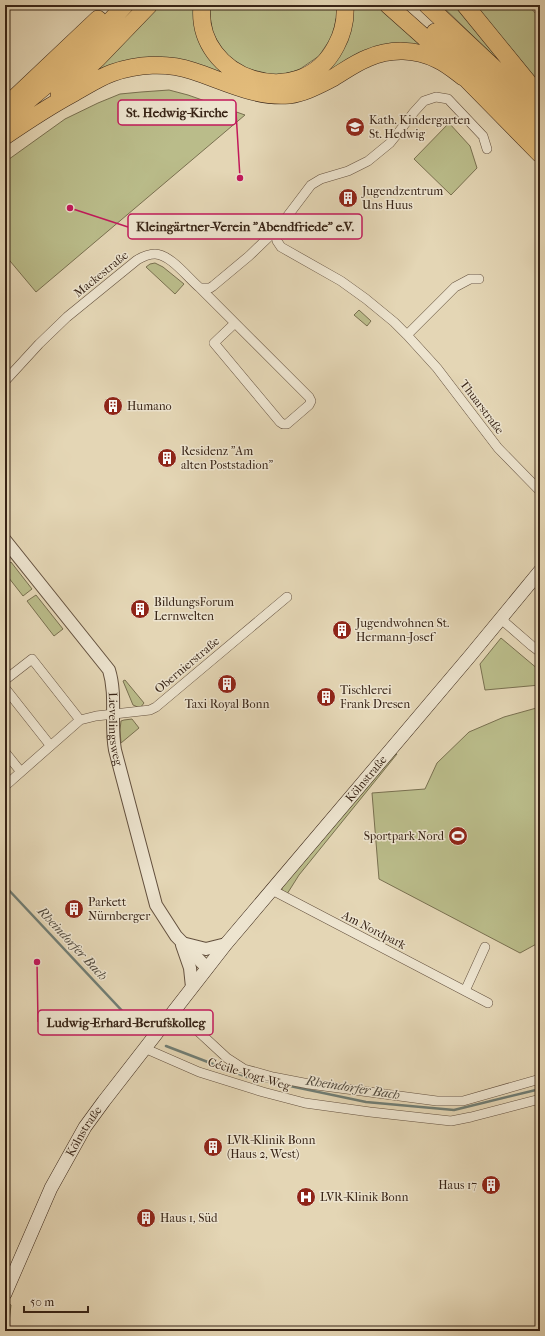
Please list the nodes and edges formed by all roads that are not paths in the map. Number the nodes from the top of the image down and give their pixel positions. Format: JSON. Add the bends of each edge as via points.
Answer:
{"nodes":[{"id":1,"x":112,"y":5,"type":"edge"},
{"id":2,"x":125,"y":5,"type":"edge"},
{"id":3,"x":149,"y":5,"type":"edge"},
{"id":4,"x":202,"y":5,"type":"edge"},
{"id":5,"x":345,"y":5,"type":"edge"},
{"id":6,"x":388,"y":5,"type":"edge"},
{"id":7,"x":405,"y":5,"type":"edge"},
{"id":8,"x":427,"y":5,"type":"edge"},
{"id":9,"x":465,"y":5,"type":"edge"},
{"id":10,"x":464,"y":77,"type":"junction"},
{"id":11,"x":540,"y":97,"type":"edge"},
{"id":12,"x":5,"y":107,"type":"edge"},
{"id":13,"x":540,"y":111,"type":"edge"},
{"id":14,"x":40,"y":112,"type":"junction"},
{"id":15,"x":5,"y":120,"type":"edge"},
{"id":16,"x":540,"y":135,"type":"edge"},
{"id":17,"x":5,"y":136,"type":"edge"},
{"id":18,"x":487,"y":150,"type":"dead end"},
{"id":19,"x":540,"y":154,"type":"edge"},
{"id":20,"x":275,"y":231,"type":"junction"},
{"id":21,"x":479,"y":279,"type":"dead end"},
{"id":22,"x":200,"y":288,"type":"junction"},
{"id":23,"x":235,"y":323,"type":"junction"},
{"id":24,"x":407,"y":335,"type":"junction"},
{"id":25,"x":5,"y":381,"type":"edge"},
{"id":26,"x":540,"y":491,"type":"edge"},
{"id":27,"x":5,"y":540,"type":"edge"},
{"id":28,"x":540,"y":571,"type":"edge"},
{"id":29,"x":287,"y":597,"type":"dead end"},
{"id":30,"x":502,"y":619,"type":"junction"},
{"id":31,"x":540,"y":652,"type":"edge"},
{"id":32,"x":5,"y":680,"type":"edge"},
{"id":33,"x":5,"y":688,"type":"edge"},
{"id":34,"x":112,"y":715,"type":"junction"},
{"id":35,"x":80,"y":720,"type":"junction"},
{"id":36,"x":50,"y":745,"type":"junction"},
{"id":37,"x":5,"y":752,"type":"edge"},
{"id":38,"x":20,"y":772,"type":"junction"},
{"id":39,"x":5,"y":786,"type":"edge"},
{"id":40,"x":272,"y":890,"type":"junction"},
{"id":41,"x":181,"y":942,"type":"junction"},
{"id":42,"x":226,"y":944,"type":"junction"},
{"id":43,"x":485,"y":948,"type":"dead end"},
{"id":44,"x":207,"y":968,"type":"junction"},
{"id":45,"x":192,"y":987,"type":"junction"},
{"id":46,"x":465,"y":991,"type":"junction"},
{"id":47,"x":488,"y":1003,"type":"dead end"},
{"id":48,"x":174,"y":1009,"type":"junction"},
{"id":49,"x":144,"y":1048,"type":"junction"},
{"id":50,"x":540,"y":1079,"type":"edge"},
{"id":51,"x":540,"y":1099,"type":"edge"},
{"id":52,"x":5,"y":1294,"type":"edge"}],
"edges":[{"from":1,"to":12,"type":"highway"},
{"from":2,"to":15,"type":"highway","via":[[70,65]]},
{"from":3,"to":14,"type":"highway","via":[[97,59]]},
{"from":4,"to":5,"type":"highway","via":[[206,37],[214,52],[228,67],[258,81],[283,83],[305,76],[323,64],[333,52],[342,34]]},
{"from":6,"to":10,"type":"highway"},
{"from":7,"to":16,"type":"highway","via":[[480,74]]},
{"from":8,"to":13,"type":"highway"},
{"from":9,"to":11,"type":"highway"},
{"from":10,"to":14,"type":"highway","via":[[431,57],[416,52],[396,51],[368,58],[303,92],[275,96],[246,90],[190,70],[145,66],[112,73]]},
{"from":10,"to":19,"type":"highway"},
{"from":14,"to":17,"type":"highway"},
{"from":18,"to":20,"type":"street","via":[[483,136],[448,99],[436,97],[424,101],[390,143],[368,161],[311,185]]},
{"from":20,"to":22,"type":"street","via":[[217,284],[210,288]]},
{"from":20,"to":24,"type":"street","name":"Thuarstraße","via":[[281,247],[341,281]]},
{"from":21,"to":24,"type":"street","via":[[470,279],[455,287]]},
{"from":22,"to":23,"type":"street","name":"Mackestraße"},
{"from":22,"to":25,"type":"street","name":"Mackestraße","via":[[164,256],[144,256],[67,317]]},
{"from":23,"to":23,"type":"street","name":"Mackestraße","via":[[309,398],[309,405],[287,424],[280,422],[214,343]]},
{"from":24,"to":26,"type":"street","name":"Thuarstraße","via":[[437,368],[498,448]]},
{"from":27,"to":34,"type":"street","name":"Lievelingsweg","via":[[109,670],[113,691]]},
{"from":28,"to":30,"type":"main road","name":"Kölnstraße"},
{"from":29,"to":34,"type":"street","name":"Obernierstraße","via":[[156,707]]},
{"from":30,"to":31,"type":"street"},
{"from":30,"to":40,"type":"main road","name":"Kölnstraße"},
{"from":32,"to":35,"type":"street","via":[[32,658]]},
{"from":33,"to":36,"type":"street"},
{"from":34,"to":35,"type":"street","name":"Obernierstraße"},
{"from":34,"to":41,"type":"street","name":"Lievelingsweg","via":[[115,750],[156,905]]},
{"from":35,"to":36,"type":"street"},
{"from":36,"to":38,"type":"street"},
{"from":37,"to":38,"type":"street"},
{"from":38,"to":39,"type":"street"},
{"from":40,"to":42,"type":"main road","name":"Kölnstraße"},
{"from":40,"to":46,"type":"street","name":"Am Nordpark"},
{"from":41,"to":42,"type":"street","via":[[206,949]]},
{"from":41,"to":44,"type":"street","name":"Lievelingsweg"},
{"from":41,"to":45,"type":"street","via":[[190,968]]},
{"from":42,"to":44,"type":"main road","name":"Kölnstraße"},
{"from":43,"to":46,"type":"street"},
{"from":44,"to":45,"type":"main road","name":"Kölnstraße"},
{"from":45,"to":48,"type":"main road","name":"Kölnstraße"},
{"from":46,"to":47,"type":"street","name":"Am Nordpark"},
{"from":48,"to":49,"type":"main road","name":"Kölnstraße"},
{"from":48,"to":50,"type":"street","via":[[227,1058],[244,1069],[309,1084],[463,1101]]},
{"from":49,"to":51,"type":"street","name":"Cécile-Vogt-Weg","via":[[199,1072],[263,1092],[305,1103],[370,1112],[451,1121]]},
{"from":49,"to":52,"type":"main road","name":"Kölnstraße","via":[[85,1127],[71,1150],[50,1188]]}]}
